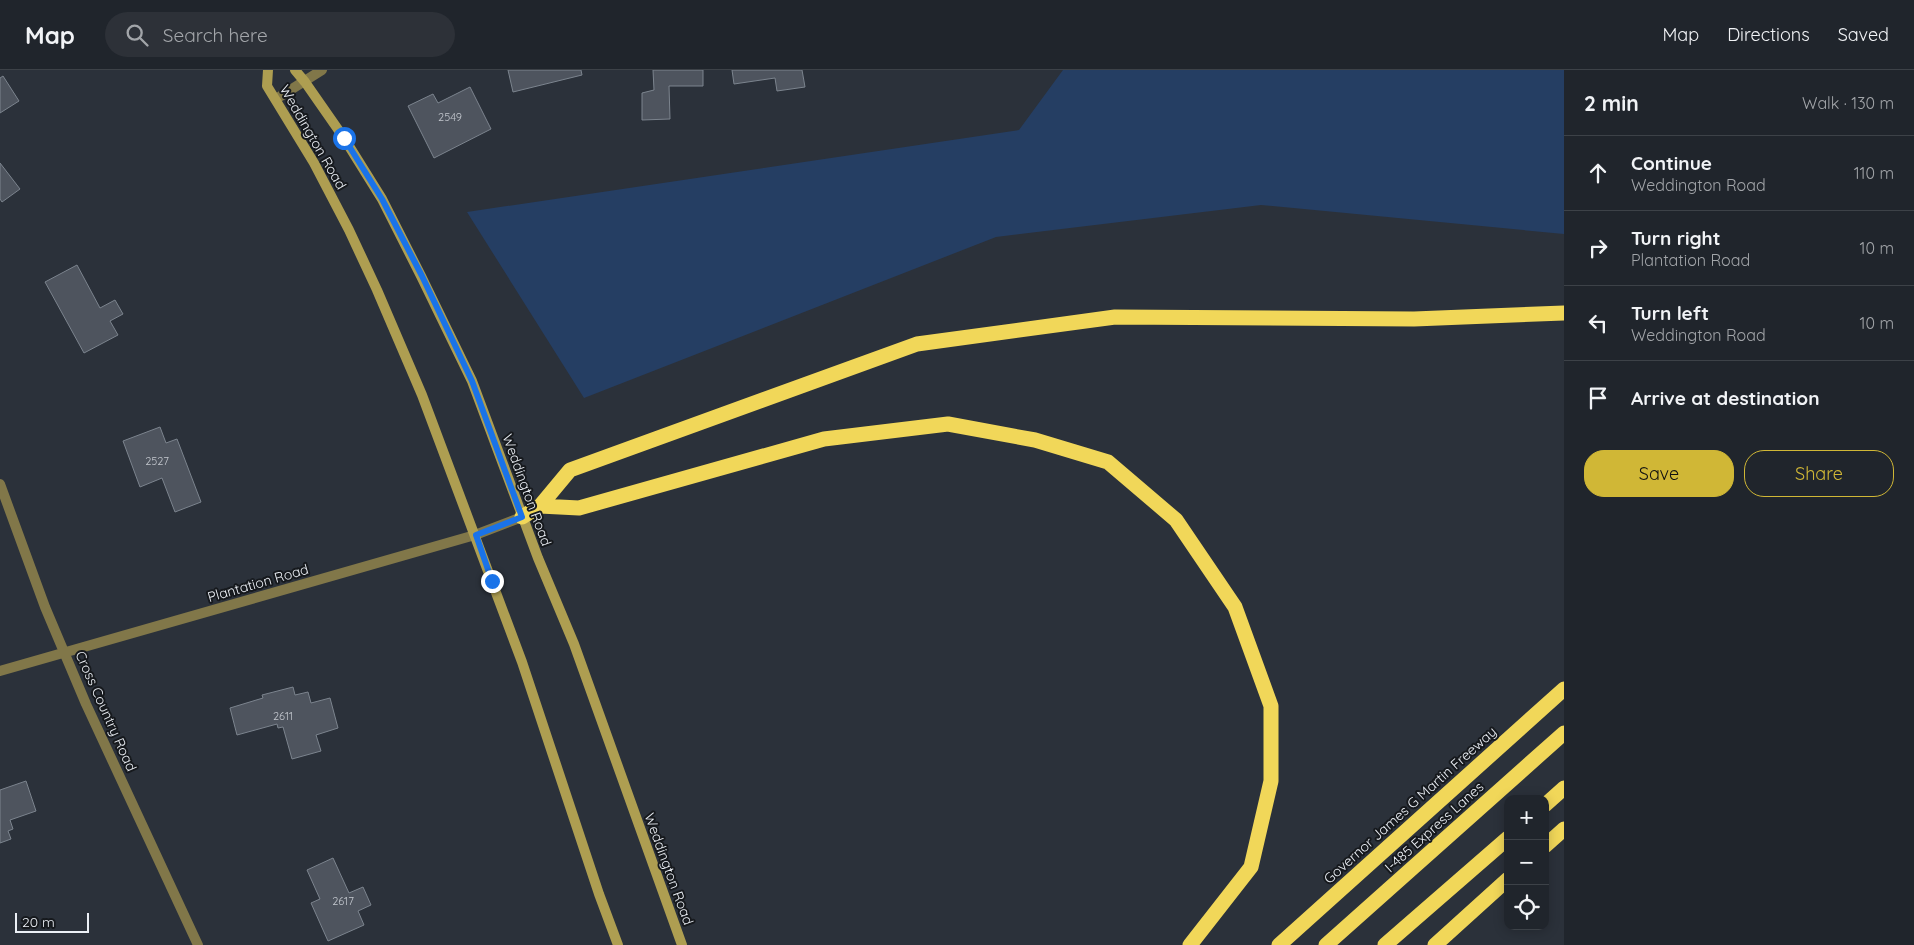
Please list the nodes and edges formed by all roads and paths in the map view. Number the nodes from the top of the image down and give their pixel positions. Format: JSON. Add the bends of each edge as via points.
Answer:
{"nodes":[{"id":1,"x":268,"y":70,"type":"edge"},
{"id":2,"x":295,"y":70,"type":"edge"},
{"id":3,"x":322,"y":70,"type":"edge"},
{"id":4,"x":305,"y":82,"type":"junction"},
{"id":5,"x":276,"y":99,"type":"junction"},
{"id":6,"x":1564,"y":313,"type":"edge"},
{"id":7,"x":0,"y":484,"type":"edge"},
{"id":8,"x":540,"y":506,"type":"junction"},
{"id":9,"x":522,"y":517,"type":"junction"},
{"id":10,"x":476,"y":535,"type":"junction"},
{"id":11,"x":65,"y":653,"type":"junction"},
{"id":12,"x":0,"y":671,"type":"edge"},
{"id":13,"x":1564,"y":689,"type":"edge"},
{"id":14,"x":1564,"y":733,"type":"edge"},
{"id":15,"x":1564,"y":788,"type":"edge"},
{"id":16,"x":1549,"y":801,"type":"edge"},
{"id":17,"x":1564,"y":829,"type":"edge"},
{"id":18,"x":1506,"y":840,"type":"edge"},
{"id":19,"x":1549,"y":842,"type":"edge"},
{"id":20,"x":1504,"y":884,"type":"edge"},
{"id":21,"x":198,"y":945,"type":"edge"},
{"id":22,"x":618,"y":945,"type":"edge"},
{"id":23,"x":682,"y":945,"type":"edge"},
{"id":24,"x":1190,"y":945,"type":"edge"},
{"id":25,"x":1278,"y":945,"type":"edge"},
{"id":26,"x":1326,"y":945,"type":"edge"},
{"id":27,"x":1385,"y":945,"type":"edge"},
{"id":28,"x":1435,"y":945,"type":"edge"}],
"edges":[{"from":1,"to":5,"type":"main road","name":"Weddington Road","via":[[267,86]]},
{"from":2,"to":4,"type":"main road","name":"Weddington Road"},
{"from":3,"to":4,"type":"street"},
{"from":4,"to":5,"type":"street"},
{"from":4,"to":9,"type":"main road","name":"Weddington Road","via":[[382,199],[422,276],[472,381]]},
{"from":5,"to":10,"type":"main road","name":"Weddington Road","via":[[314,163],[377,290]]},
{"from":6,"to":8,"type":"highway","via":[[1414,319],[1115,317],[917,344],[570,470]]},
{"from":7,"to":11,"type":"street","name":"Cross Country Road"},
{"from":8,"to":9,"type":"highway"},
{"from":8,"to":24,"type":"highway","via":[[579,508],[824,439],[948,424],[1035,440],[1108,462],[1176,520],[1234,607],[1270,706],[1271,781],[1251,867]]},
{"from":9,"to":10,"type":"street","name":"Plantation Road"},
{"from":9,"to":23,"type":"main road","name":"Weddington Road","via":[[574,644]]},
{"from":10,"to":11,"type":"street","name":"Plantation Road"},
{"from":10,"to":22,"type":"main road","name":"Weddington Road"},
{"from":11,"to":12,"type":"street","name":"Plantation Road"},
{"from":11,"to":21,"type":"street","name":"Cross Country Road"},
{"from":13,"to":25,"type":"highway","name":"Governor James G Martin Freeway"},
{"from":14,"to":26,"type":"highway","name":"I-485 Express Lanes"},
{"from":15,"to":16,"type":"highway"},
{"from":17,"to":19,"type":"highway"},
{"from":18,"to":27,"type":"highway"},
{"from":20,"to":28,"type":"highway"}]}
